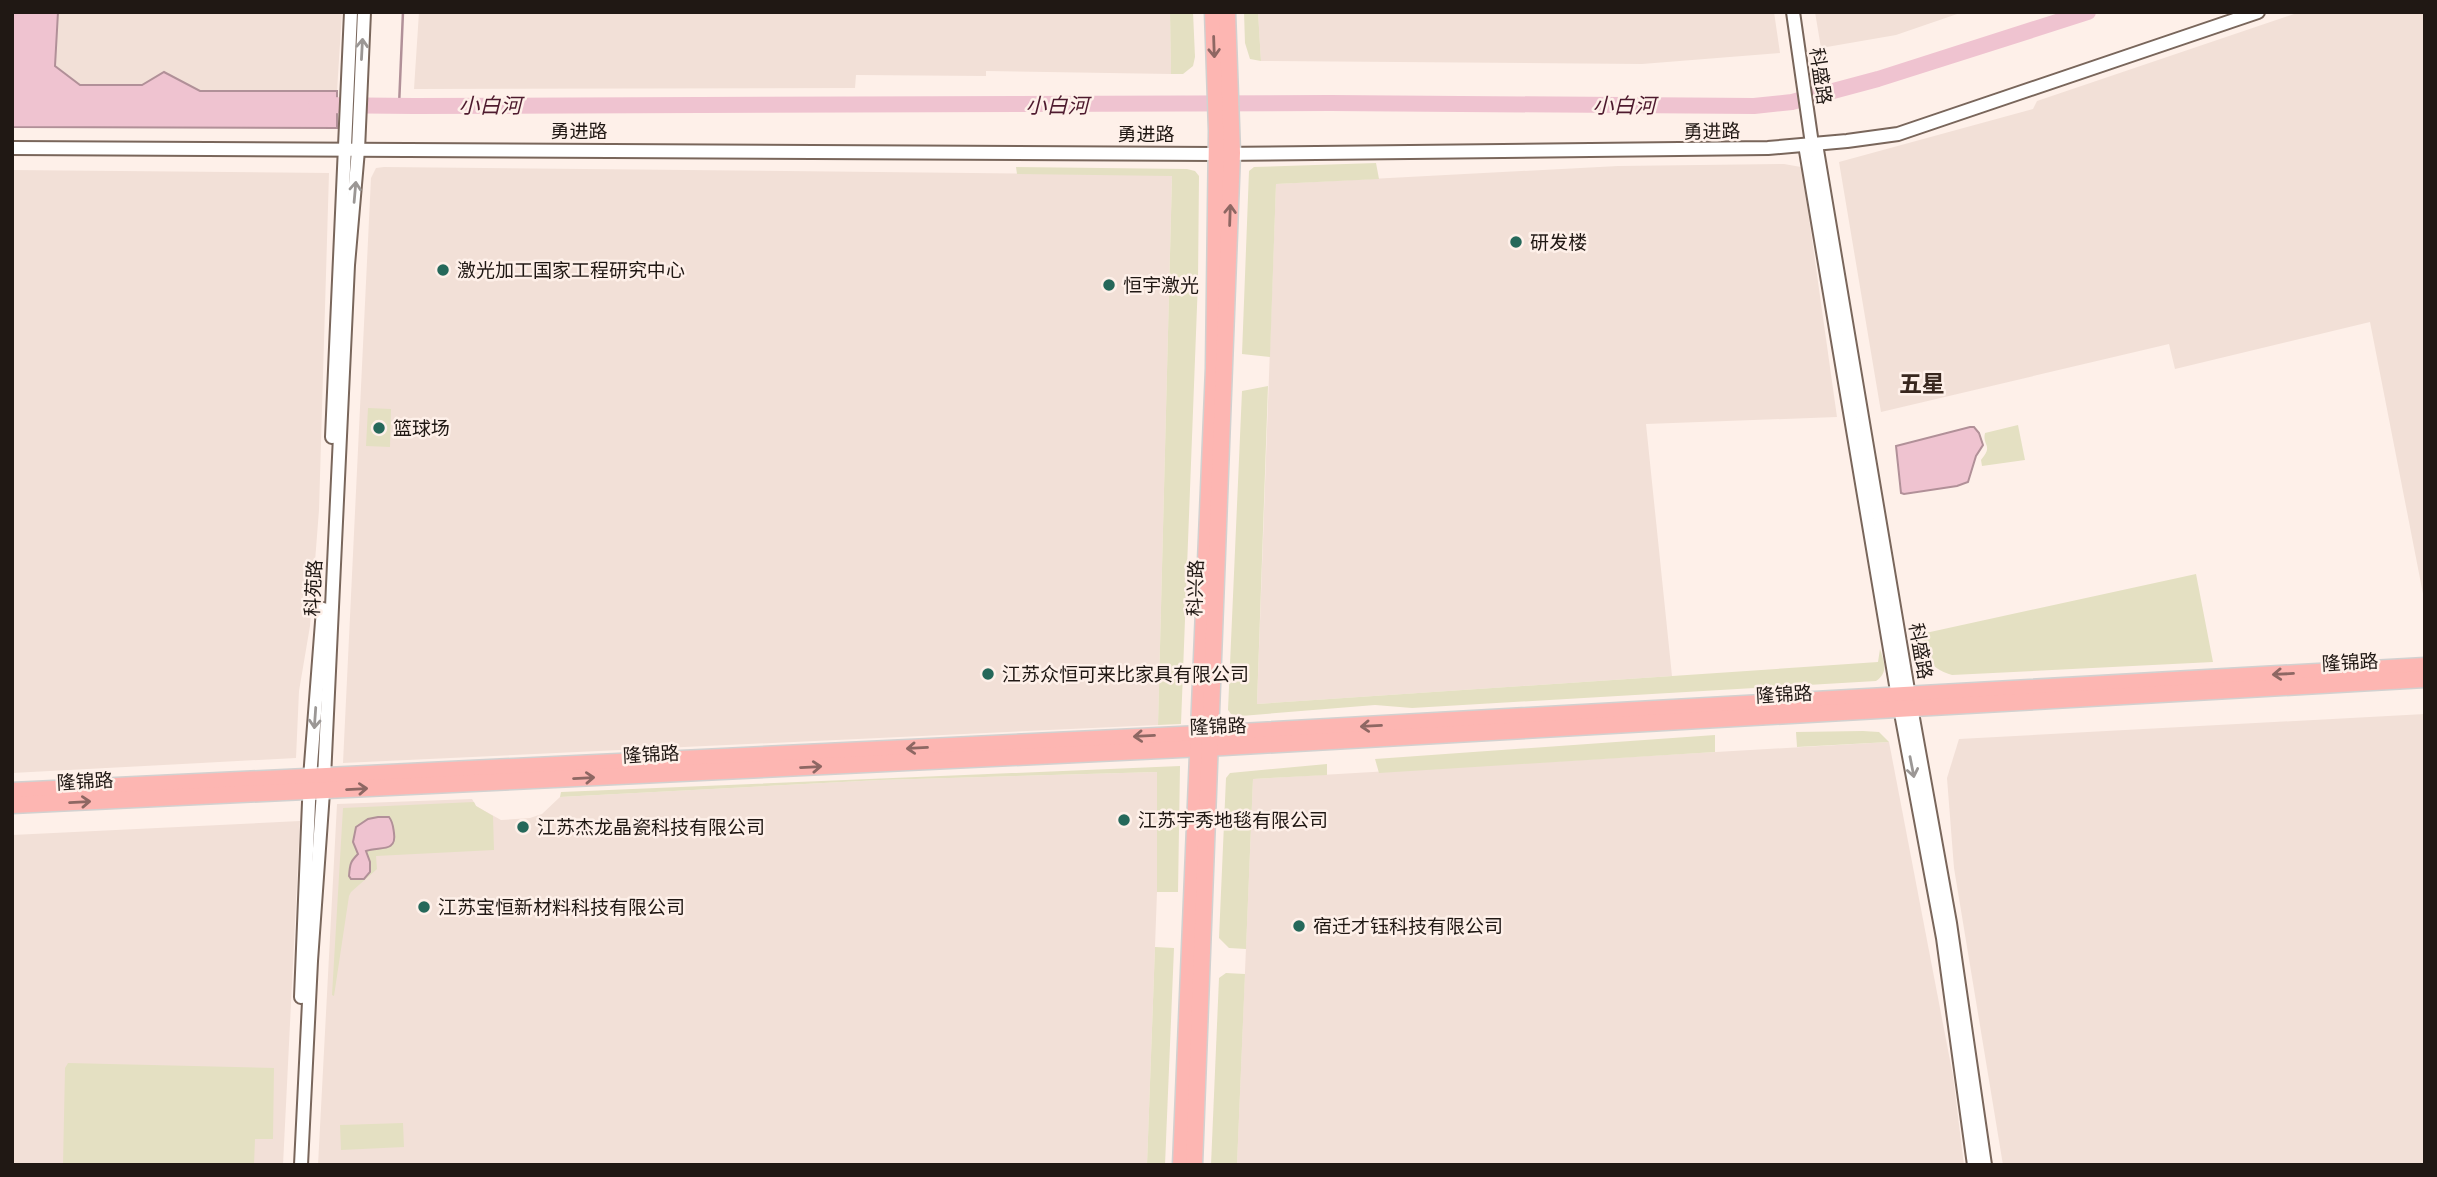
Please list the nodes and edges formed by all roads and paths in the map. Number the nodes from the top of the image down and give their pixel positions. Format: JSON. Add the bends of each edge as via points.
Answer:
{"nodes":[{"id":1,"x":351,"y":12,"type":"edge"},
{"id":2,"x":363,"y":12,"type":"edge"},
{"id":3,"x":1213,"y":12,"type":"edge"},
{"id":4,"x":1227,"y":12,"type":"edge"},
{"id":5,"x":1793,"y":12,"type":"edge"},
{"id":6,"x":2258,"y":12,"type":"edge"},
{"id":7,"x":1223,"y":82,"type":"junction"},
{"id":8,"x":354,"y":86,"type":"junction"},
{"id":9,"x":1811,"y":144,"type":"junction"},
{"id":10,"x":12,"y":148,"type":"edge"},
{"id":11,"x":344,"y":150,"type":"junction"},
{"id":12,"x":358,"y":150,"type":"junction"},
{"id":13,"x":1225,"y":153,"type":"junction"},
{"id":14,"x":2425,"y":666,"type":"edge"},
{"id":15,"x":2425,"y":679,"type":"edge"},
{"id":16,"x":1905,"y":702,"type":"junction"},
{"id":17,"x":1204,"y":741,"type":"junction"},
{"id":18,"x":317,"y":785,"type":"junction"},
{"id":19,"x":12,"y":791,"type":"edge"},
{"id":20,"x":12,"y":806,"type":"edge"},
{"id":21,"x":294,"y":1165,"type":"edge"},
{"id":22,"x":302,"y":1165,"type":"edge"},
{"id":23,"x":1181,"y":1165,"type":"edge"},
{"id":24,"x":1194,"y":1165,"type":"edge"},
{"id":25,"x":1974,"y":1165,"type":"edge"},
{"id":26,"x":1985,"y":1165,"type":"edge"}],
"edges":[{"from":1,"to":8,"type":"street","name":"科苑路"},
{"from":8,"to":2,"type":"street","name":"科苑路","one_way":true},
{"from":3,"to":7,"type":"main road","name":"科兴路","one_way":true},
{"from":4,"to":7,"type":"main road","name":"科兴路"},
{"from":5,"to":9,"type":"street","name":"科盛路"},
{"from":6,"to":9,"type":"street","name":"勇进路","via":[[1898,134]]},
{"from":7,"to":13,"type":"main road","name":"科兴路"},
{"from":8,"to":11,"type":"street","name":"科苑路"},
{"from":8,"to":12,"type":"street","name":"科苑路"},
{"from":9,"to":13,"type":"street","name":"勇进路","via":[[1732,150]]},
{"from":9,"to":16,"type":"street","name":"科盛路"},
{"from":10,"to":11,"type":"street","name":"勇进路"},
{"from":11,"to":12,"type":"street","name":"勇进路"},
{"from":11,"to":18,"type":"street","name":"科苑路","one_way":true},
{"from":12,"to":13,"type":"street","name":"勇进路"},
{"from":18,"to":12,"type":"street","name":"科苑路","one_way":true},
{"from":13,"to":17,"type":"main road","name":"科兴路"},
{"from":14,"to":16,"type":"main road","name":"隆锦路","one_way":true},
{"from":15,"to":16,"type":"main road","name":"隆锦路"},
{"from":16,"to":17,"type":"main road","name":"隆锦路"},
{"from":16,"to":25,"type":"street","name":"科盛路","one_way":true},
{"from":16,"to":26,"type":"street","name":"科盛路","via":[[1954,949]]},
{"from":17,"to":18,"type":"main road","name":"隆锦路"},
{"from":17,"to":23,"type":"main road","name":"科兴路"},
{"from":17,"to":24,"type":"main road","name":"科兴路"},
{"from":18,"to":19,"type":"main road","name":"隆锦路"},
{"from":20,"to":18,"type":"main road","name":"隆锦路","one_way":true},
{"from":18,"to":21,"type":"street","name":"科苑路"},
{"from":18,"to":22,"type":"street","name":"科苑路"}]}
